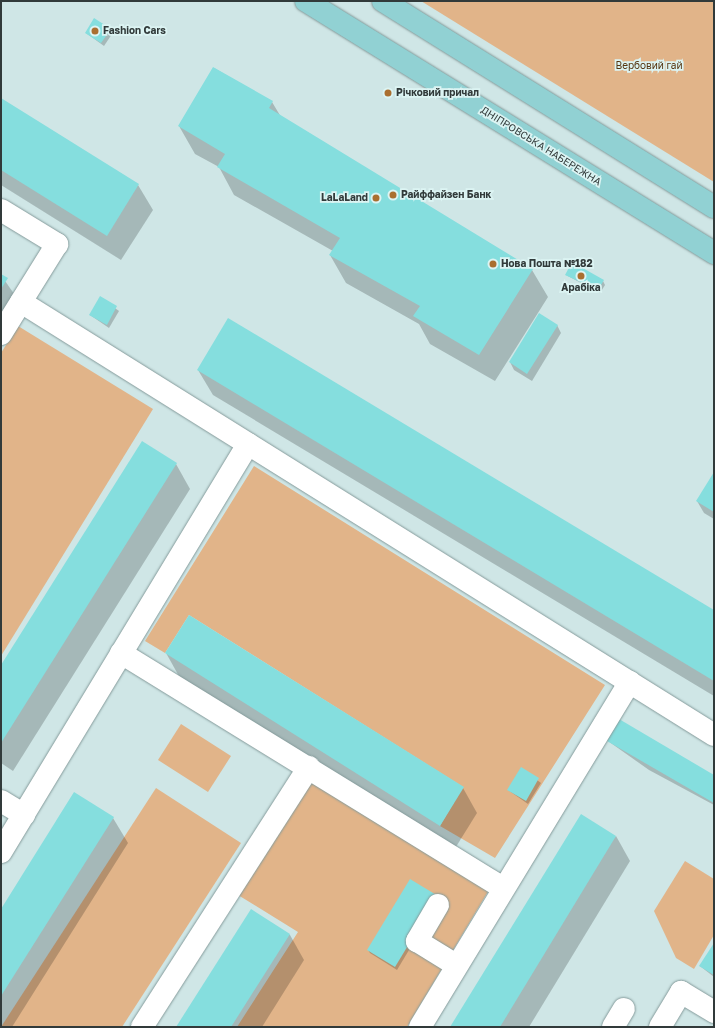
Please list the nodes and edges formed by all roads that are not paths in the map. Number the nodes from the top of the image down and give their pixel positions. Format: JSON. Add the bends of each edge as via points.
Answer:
{"nodes":[{"id":1,"x":306,"y":1,"type":"edge"},
{"id":2,"x":383,"y":1,"type":"edge"},
{"id":3,"x":714,"y":206,"type":"edge"},
{"id":4,"x":1,"y":210,"type":"edge"},
{"id":5,"x":714,"y":253,"type":"edge"},
{"id":6,"x":21,"y":302,"type":"junction"},
{"id":7,"x":1,"y":334,"type":"edge"},
{"id":8,"x":248,"y":444,"type":"junction"},
{"id":9,"x":121,"y":653,"type":"junction"},
{"id":10,"x":630,"y":682,"type":"junction"},
{"id":11,"x":714,"y":735,"type":"edge"},
{"id":12,"x":309,"y":768,"type":"junction"},
{"id":13,"x":1,"y":801,"type":"edge"},
{"id":14,"x":24,"y":814,"type":"junction"},
{"id":15,"x":1,"y":852,"type":"edge"},
{"id":16,"x":502,"y":887,"type":"junction"},
{"id":17,"x":438,"y":905,"type":"dead end"},
{"id":18,"x":456,"y":965,"type":"junction"},
{"id":19,"x":714,"y":1012,"type":"edge"},
{"id":20,"x":142,"y":1027,"type":"edge"},
{"id":21,"x":420,"y":1027,"type":"edge"},
{"id":22,"x":660,"y":1027,"type":"edge"}],
"edges":[{"from":1,"to":5,"type":"main road","name":"ДНІПРОВСЬКА НАБЕРЕЖНА"},
{"from":2,"to":3,"type":"main road"},
{"from":4,"to":6,"type":"lane","via":[[57,244]]},
{"from":6,"to":7,"type":"lane"},
{"from":6,"to":8,"type":"lane"},
{"from":8,"to":9,"type":"lane"},
{"from":8,"to":10,"type":"lane"},
{"from":9,"to":12,"type":"lane"},
{"from":9,"to":14,"type":"lane"},
{"from":10,"to":11,"type":"lane"},
{"from":10,"to":16,"type":"lane"},
{"from":12,"to":16,"type":"lane"},
{"from":12,"to":20,"type":"lane"},
{"from":13,"to":14,"type":"lane"},
{"from":14,"to":15,"type":"lane"},
{"from":16,"to":18,"type":"lane"},
{"from":17,"to":18,"type":"lane","via":[[417,941]]},
{"from":18,"to":21,"type":"lane"},
{"from":19,"to":22,"type":"lane","via":[[681,992]]}]}
